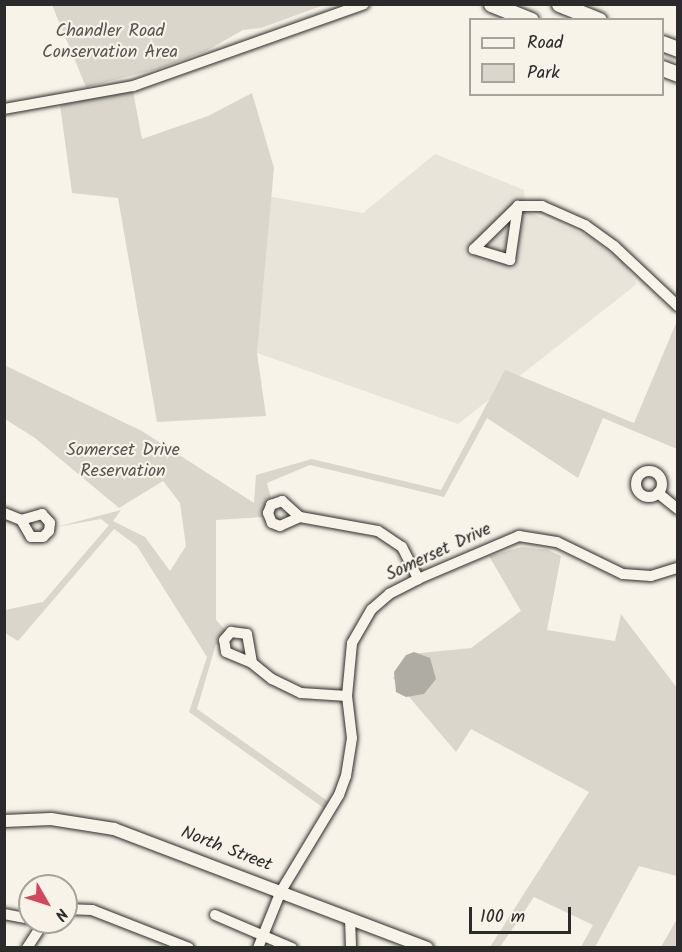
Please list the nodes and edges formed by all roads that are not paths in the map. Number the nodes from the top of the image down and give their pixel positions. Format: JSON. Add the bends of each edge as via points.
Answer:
{"nodes":[{"id":1,"x":364,"y":4,"type":"edge"},
{"id":2,"x":491,"y":4,"type":"edge"},
{"id":3,"x":559,"y":4,"type":"edge"},
{"id":4,"x":526,"y":18,"type":"edge"},
{"id":5,"x":594,"y":18,"type":"edge"},
{"id":6,"x":664,"y":43,"type":"edge"},
{"id":7,"x":678,"y":49,"type":"edge"},
{"id":8,"x":664,"y":68,"type":"edge"},
{"id":9,"x":678,"y":74,"type":"edge"},
{"id":10,"x":4,"y":109,"type":"edge"},
{"id":11,"x":518,"y":206,"type":"junction"},
{"id":12,"x":678,"y":306,"type":"edge"},
{"id":13,"x":658,"y":492,"type":"dead end"},
{"id":14,"x":678,"y":509,"type":"edge"},
{"id":15,"x":4,"y":513,"type":"edge"},
{"id":16,"x":300,"y":517,"type":"dead end"},
{"id":17,"x":21,"y":520,"type":"dead end"},
{"id":18,"x":678,"y":568,"type":"edge"},
{"id":19,"x":418,"y":579,"type":"junction"},
{"id":20,"x":252,"y":663,"type":"dead end"},
{"id":21,"x":347,"y":696,"type":"junction"},
{"id":22,"x":4,"y":820,"type":"edge"},
{"id":23,"x":281,"y":891,"type":"junction"},
{"id":24,"x":78,"y":910,"type":"edge"},
{"id":25,"x":215,"y":915,"type":"dead end"},
{"id":26,"x":350,"y":918,"type":"junction"},
{"id":27,"x":36,"y":934,"type":"edge"},
{"id":28,"x":264,"y":934,"type":"junction"},
{"id":29,"x":27,"y":948,"type":"edge"},
{"id":30,"x":189,"y":948,"type":"edge"},
{"id":31,"x":258,"y":948,"type":"edge"},
{"id":32,"x":292,"y":948,"type":"edge"},
{"id":33,"x":351,"y":948,"type":"edge"},
{"id":34,"x":427,"y":948,"type":"edge"}],
"edges":[{"from":1,"to":10,"type":"street","via":[[134,86]]},
{"from":2,"to":4,"type":"highway"},
{"from":3,"to":5,"type":"highway"},
{"from":6,"to":7,"type":"highway"},
{"from":8,"to":9,"type":"highway"},
{"from":11,"to":11,"type":"street","via":[[510,260],[474,249],[489,235]]},
{"from":11,"to":12,"type":"street","via":[[542,206],[585,225],[638,265]]},
{"from":13,"to":14,"type":"street"},
{"from":15,"to":17,"type":"street"},
{"from":16,"to":19,"type":"street","via":[[388,535],[402,547]]},
{"from":18,"to":19,"type":"street","name":"Somerset Drive","via":[[651,576],[623,574],[557,542],[519,536]]},
{"from":19,"to":21,"type":"street","name":"Somerset Drive","via":[[389,594],[361,622],[352,643]]},
{"from":20,"to":21,"type":"street","via":[[272,680],[301,693]]},
{"from":21,"to":23,"type":"street","name":"Somerset Drive","via":[[352,738],[346,776],[339,795]]},
{"from":22,"to":23,"type":"main road","name":"North Street","via":[[51,819],[114,829]]},
{"from":23,"to":26,"type":"main road","name":"North Street"},
{"from":23,"to":28,"type":"street","name":"Somerset Drive"},
{"from":24,"to":30,"type":"street","via":[[99,912]]},
{"from":25,"to":28,"type":"street"},
{"from":26,"to":33,"type":"street"},
{"from":26,"to":34,"type":"main road","name":"North Street"},
{"from":27,"to":29,"type":"street"},
{"from":28,"to":31,"type":"street","name":"Somerset Drive"},
{"from":28,"to":32,"type":"street"}]}
